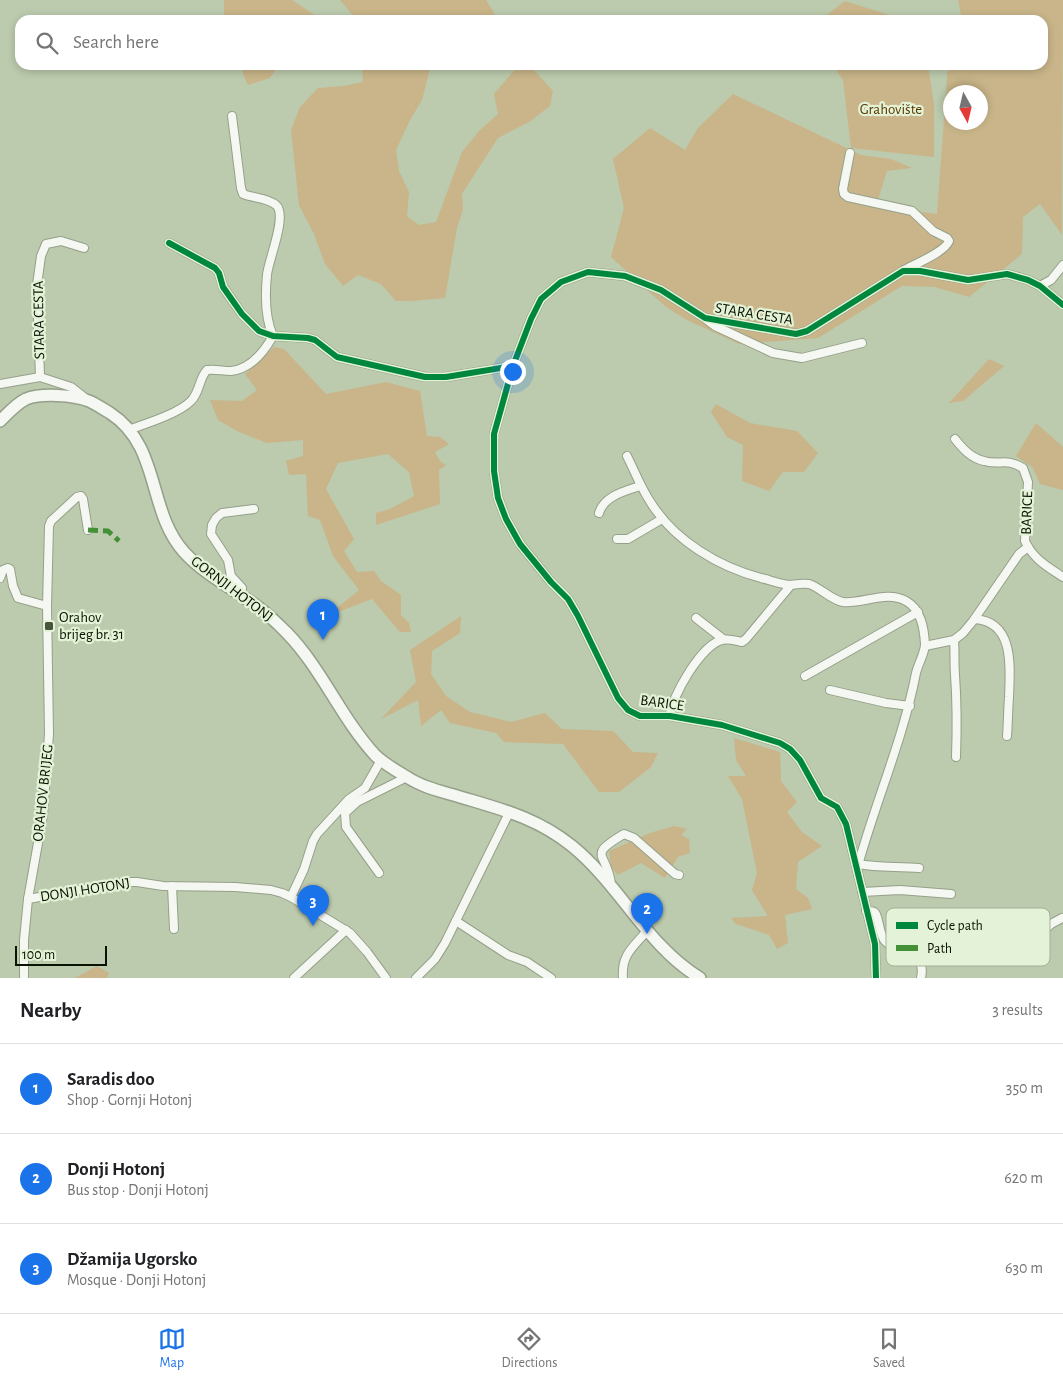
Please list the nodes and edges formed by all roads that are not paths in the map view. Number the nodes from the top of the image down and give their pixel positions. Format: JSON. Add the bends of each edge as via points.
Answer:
{"nodes":[{"id":1,"x":232,"y":116,"type":"dead end"},
{"id":2,"x":850,"y":153,"type":"dead end"},
{"id":3,"x":169,"y":243,"type":"dead end"},
{"id":4,"x":84,"y":248,"type":"dead end"},
{"id":5,"x":1063,"y":265,"type":"edge"},
{"id":6,"x":902,"y":271,"type":"junction"},
{"id":7,"x":1040,"y":286,"type":"junction"},
{"id":8,"x":1063,"y":305,"type":"edge"},
{"id":9,"x":705,"y":318,"type":"junction"},
{"id":10,"x":273,"y":336,"type":"junction"},
{"id":11,"x":862,"y":343,"type":"dead end"},
{"id":12,"x":513,"y":366,"type":"junction"},
{"id":13,"x":40,"y":377,"type":"junction"},
{"id":14,"x":0,"y":384,"type":"edge"},
{"id":15,"x":88,"y":401,"type":"junction"},
{"id":16,"x":0,"y":421,"type":"edge"},
{"id":17,"x":128,"y":430,"type":"junction"},
{"id":18,"x":955,"y":439,"type":"dead end"},
{"id":19,"x":627,"y":456,"type":"dead end"},
{"id":20,"x":640,"y":486,"type":"junction"},
{"id":21,"x":254,"y":509,"type":"dead end"},
{"id":22,"x":599,"y":513,"type":"dead end"},
{"id":23,"x":662,"y":519,"type":"junction"},
{"id":24,"x":88,"y":530,"type":"dead end"},
{"id":25,"x":617,"y":539,"type":"dead end"},
{"id":26,"x":1028,"y":547,"type":"junction"},
{"id":27,"x":0,"y":578,"type":"edge"},
{"id":28,"x":1063,"y":578,"type":"edge"},
{"id":29,"x":791,"y":584,"type":"junction"},
{"id":30,"x":240,"y":596,"type":"junction"},
{"id":31,"x":47,"y":606,"type":"junction"},
{"id":32,"x":918,"y":612,"type":"junction"},
{"id":33,"x":696,"y":618,"type":"dead end"},
{"id":34,"x":975,"y":618,"type":"junction"},
{"id":35,"x":723,"y":639,"type":"junction"},
{"id":36,"x":954,"y":640,"type":"junction"},
{"id":37,"x":925,"y":646,"type":"junction"},
{"id":38,"x":806,"y":676,"type":"dead end"},
{"id":39,"x":830,"y":690,"type":"dead end"},
{"id":40,"x":910,"y":706,"type":"junction"},
{"id":41,"x":670,"y":716,"type":"junction"},
{"id":42,"x":1008,"y":736,"type":"dead end"},
{"id":43,"x":956,"y":757,"type":"dead end"},
{"id":44,"x":381,"y":760,"type":"junction"},
{"id":45,"x":408,"y":777,"type":"junction"},
{"id":46,"x":510,"y":811,"type":"junction"},
{"id":47,"x":858,"y":867,"type":"junction"},
{"id":48,"x":919,"y":868,"type":"dead end"},
{"id":49,"x":379,"y":873,"type":"dead end"},
{"id":50,"x":679,"y":875,"type":"dead end"},
{"id":51,"x":172,"y":886,"type":"junction"},
{"id":52,"x":611,"y":886,"type":"junction"},
{"id":53,"x":862,"y":892,"type":"junction"},
{"id":54,"x":951,"y":894,"type":"dead end"},
{"id":55,"x":291,"y":896,"type":"junction"},
{"id":56,"x":28,"y":899,"type":"junction"},
{"id":57,"x":866,"y":911,"type":"junction"},
{"id":58,"x":1063,"y":916,"type":"edge"},
{"id":59,"x":456,"y":922,"type":"junction"},
{"id":60,"x":1050,"y":925,"type":"edge"},
{"id":61,"x":174,"y":929,"type":"dead end"},
{"id":62,"x":346,"y":930,"type":"junction"},
{"id":63,"x":647,"y":931,"type":"junction"},
{"id":64,"x":886,"y":942,"type":"edge"},
{"id":65,"x":384,"y":977,"type":"edge"},
{"id":66,"x":24,"y":978,"type":"edge"},
{"id":67,"x":294,"y":978,"type":"edge"},
{"id":68,"x":416,"y":978,"type":"edge"},
{"id":69,"x":551,"y":978,"type":"edge"},
{"id":70,"x":623,"y":978,"type":"edge"},
{"id":71,"x":700,"y":978,"type":"edge"},
{"id":72,"x":876,"y":978,"type":"edge"}],
"edges":[{"from":1,"to":10,"type":"street","via":[[243,194],[272,202],[279,210],[266,294],[268,322]]},
{"from":2,"to":6,"type":"street","name":"STARA CESTA","via":[[844,194],[912,211],[949,241],[941,250]]},
{"from":3,"to":10,"type":"street","via":[[215,268],[223,287],[247,320],[259,331]]},
{"from":4,"to":13,"type":"street","name":"STARA CESTA","via":[[61,241],[46,244],[41,256],[37,285]]},
{"from":5,"to":7,"type":"street","via":[[1051,280]]},
{"from":6,"to":7,"type":"street","via":[[968,280],[1007,274]]},
{"from":6,"to":9,"type":"street","name":"STARA CESTA","via":[[807,331],[796,334]]},
{"from":7,"to":8,"type":"street"},
{"from":9,"to":11,"type":"street","name":"STARA CESTA","via":[[715,326],[773,353],[802,358]]},
{"from":9,"to":12,"type":"street","name":"STARA CESTA","via":[[662,290],[625,276],[588,272],[561,282],[541,299]]},
{"from":10,"to":12,"type":"street","via":[[308,338],[337,358],[425,377],[446,377]]},
{"from":10,"to":17,"type":"street","via":[[253,362],[233,371],[207,370],[192,401],[172,413]]},
{"from":12,"to":41,"type":"street","name":"BARICE","via":[[494,434],[494,471],[498,498],[506,519],[520,544],[550,582],[568,598],[618,698],[628,710],[640,716]]},
{"from":13,"to":14,"type":"street","name":"STARA CESTA"},
{"from":13,"to":15,"type":"street","name":"STARA CESTA","via":[[72,388]]},
{"from":15,"to":16,"type":"main road","name":"GORNJI HOTONJ","via":[[37,396],[17,405]]},
{"from":15,"to":17,"type":"main road","name":"GORNJI HOTONJ","via":[[112,415]]},
{"from":17,"to":30,"type":"main road","name":"GORNJI HOTONJ","via":[[146,456],[162,516],[173,537],[204,571]]},
{"from":18,"to":26,"type":"street","name":"BARICE","via":[[968,454],[984,462],[1009,461],[1023,468],[1028,482],[1024,534]]},
{"from":19,"to":20,"type":"street"},
{"from":20,"to":22,"type":"street","via":[[606,501]]},
{"from":20,"to":23,"type":"street"},
{"from":21,"to":30,"type":"street","via":[[222,513],[212,525],[211,534],[228,560],[231,576],[242,588]]},
{"from":23,"to":25,"type":"street","via":[[628,539]]},
{"from":23,"to":29,"type":"street","via":[[689,545],[735,570]]},
{"from":24,"to":31,"type":"street","name":"ORAHOV BRIJEG","via":[[81,496],[51,521]]},
{"from":26,"to":28,"type":"street","name":"BARICE","via":[[1041,564]]},
{"from":26,"to":34,"type":"street","name":"BARICE","via":[[1019,554]]},
{"from":27,"to":31,"type":"street","via":[[3,570],[10,569],[18,598]]},
{"from":29,"to":32,"type":"street","via":[[812,585],[841,601],[894,597],[905,600]]},
{"from":29,"to":35,"type":"street","via":[[746,639],[742,642]]},
{"from":30,"to":44,"type":"main road","name":"GORNJI HOTONJ","via":[[261,609],[290,636],[313,664],[358,734]]},
{"from":31,"to":56,"type":"street","name":"ORAHOV BRIJEG","via":[[49,734],[43,815]]},
{"from":32,"to":37,"type":"street","name":"BARICE"},
{"from":32,"to":38,"type":"street"},
{"from":33,"to":35,"type":"street"},
{"from":34,"to":36,"type":"street","name":"BARICE"},
{"from":34,"to":42,"type":"street","via":[[985,619],[993,625],[1005,640],[1009,652]]},
{"from":35,"to":41,"type":"street","name":"BARICE","via":[[700,656],[683,681],[670,707]]},
{"from":36,"to":37,"type":"street"},
{"from":36,"to":43,"type":"street"},
{"from":37,"to":40,"type":"street","name":"BARICE"},
{"from":39,"to":40,"type":"street"},
{"from":40,"to":47,"type":"street","name":"BARICE"},
{"from":41,"to":47,"type":"street","name":"BARICE","via":[[722,725],[790,749],[800,760],[821,798],[841,814]]},
{"from":44,"to":45,"type":"main road"},
{"from":44,"to":55,"type":"street","via":[[365,788],[349,799],[317,834]]},
{"from":45,"to":46,"type":"main road","via":[[414,782]]},
{"from":45,"to":49,"type":"street","via":[[357,802],[345,813],[346,827]]},
{"from":46,"to":52,"type":"main road","via":[[547,829],[574,848]]},
{"from":46,"to":59,"type":"street"},
{"from":47,"to":48,"type":"street"},
{"from":47,"to":53,"type":"street","name":"BARICE"},
{"from":50,"to":52,"type":"street","via":[[634,838],[624,834],[601,851]]},
{"from":51,"to":55,"type":"street","name":"DONJI HOTONJ","via":[[235,886]]},
{"from":51,"to":56,"type":"street","name":"DONJI HOTONJ","via":[[126,882]]},
{"from":51,"to":61,"type":"street"},
{"from":52,"to":63,"type":"main road"},
{"from":53,"to":54,"type":"street","via":[[900,890]]},
{"from":53,"to":57,"type":"street","name":"BARICE"},
{"from":55,"to":62,"type":"street","name":"DONJI HOTONJ"},
{"from":56,"to":66,"type":"street","name":"ORAHOV BRIJEG"},
{"from":57,"to":64,"type":"street","name":"BARICE","via":[[876,915]]},
{"from":57,"to":72,"type":"street","name":"BARICE","via":[[875,944]]},
{"from":58,"to":60,"type":"street"},
{"from":59,"to":68,"type":"street","via":[[441,951]]},
{"from":59,"to":69,"type":"street"},
{"from":62,"to":65,"type":"street","name":"DONJI HOTONJ"},
{"from":62,"to":67,"type":"street"},
{"from":63,"to":70,"type":"street","via":[[625,957]]},
{"from":63,"to":71,"type":"main road","via":[[676,961]]}]}
